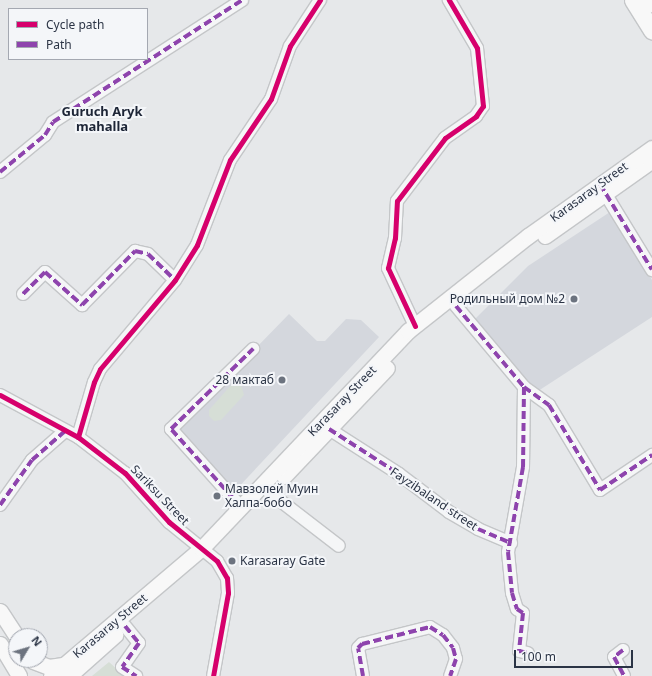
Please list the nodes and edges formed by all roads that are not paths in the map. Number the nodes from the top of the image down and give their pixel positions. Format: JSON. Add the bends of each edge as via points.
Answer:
{"nodes":[{"id":1,"x":242,"y":0,"type":"edge"},
{"id":2,"x":320,"y":0,"type":"edge"},
{"id":3,"x":449,"y":0,"type":"edge"},
{"id":4,"x":632,"y":0,"type":"edge"},
{"id":5,"x":650,"y":0,"type":"edge"},
{"id":6,"x":652,"y":3,"type":"edge"},
{"id":7,"x":652,"y":31,"type":"edge"},
{"id":8,"x":652,"y":148,"type":"edge"},
{"id":9,"x":652,"y":160,"type":"edge"},
{"id":10,"x":0,"y":172,"type":"edge"},
{"id":11,"x":603,"y":189,"type":"junction"},
{"id":12,"x":652,"y":270,"type":"edge"},
{"id":13,"x":175,"y":280,"type":"junction"},
{"id":14,"x":23,"y":294,"type":"dead end"},
{"id":15,"x":456,"y":306,"type":"junction"},
{"id":16,"x":415,"y":326,"type":"junction"},
{"id":17,"x":253,"y":349,"type":"dead end"},
{"id":18,"x":524,"y":387,"type":"junction"},
{"id":19,"x":0,"y":395,"type":"edge"},
{"id":20,"x":329,"y":429,"type":"junction"},
{"id":21,"x":65,"y":431,"type":"junction"},
{"id":22,"x":78,"y":437,"type":"junction"},
{"id":23,"x":652,"y":455,"type":"edge"},
{"id":24,"x":269,"y":492,"type":"junction"},
{"id":25,"x":0,"y":505,"type":"edge"},
{"id":26,"x":241,"y":507,"type":"junction"},
{"id":27,"x":510,"y":543,"type":"junction"},
{"id":28,"x":339,"y":546,"type":"dead end"},
{"id":29,"x":205,"y":552,"type":"junction"},
{"id":30,"x":0,"y":611,"type":"edge"},
{"id":31,"x":125,"y":626,"type":"junction"},
{"id":32,"x":11,"y":628,"type":"edge"},
{"id":33,"x":0,"y":644,"type":"edge"},
{"id":34,"x":623,"y":650,"type":"dead end"},
{"id":35,"x":528,"y":653,"type":"dead end"},
{"id":36,"x":48,"y":667,"type":"edge"},
{"id":37,"x":69,"y":673,"type":"edge"},
{"id":38,"x":17,"y":675,"type":"edge"},
{"id":39,"x":51,"y":676,"type":"edge"},
{"id":40,"x":136,"y":676,"type":"edge"},
{"id":41,"x":214,"y":676,"type":"edge"},
{"id":42,"x":363,"y":676,"type":"edge"},
{"id":43,"x":450,"y":676,"type":"edge"},
{"id":44,"x":624,"y":676,"type":"edge"}],
"edges":[{"from":1,"to":10,"type":"street","via":[[53,122],[45,135]]},
{"from":2,"to":13,"type":"street","via":[[290,46],[270,99],[230,160],[197,245]]},
{"from":3,"to":16,"type":"street","via":[[476,48],[483,106],[476,116],[445,138],[397,202],[395,238],[388,268]]},
{"from":4,"to":7,"type":"highway"},
{"from":5,"to":6,"type":"highway"},
{"from":8,"to":11,"type":"main road","name":"Karasaray Street"},
{"from":9,"to":11,"type":"main road","name":"Karasaray Street"},
{"from":11,"to":12,"type":"street"},
{"from":11,"to":15,"type":"main road","name":"Karasaray Street"},
{"from":11,"to":16,"type":"main road","name":"Karasaray Street","via":[[528,236]]},
{"from":13,"to":14,"type":"street","via":[[148,254],[135,251],[82,305],[45,272]]},
{"from":13,"to":22,"type":"street","via":[[100,369]]},
{"from":15,"to":18,"type":"street"},
{"from":15,"to":20,"type":"main road","name":"Karasaray Street","via":[[414,339]]},
{"from":16,"to":26,"type":"main road","name":"Karasaray Street"},
{"from":17,"to":26,"type":"street","via":[[171,429]]},
{"from":18,"to":23,"type":"street","via":[[549,405],[600,490]]},
{"from":18,"to":27,"type":"street","via":[[523,467]]},
{"from":19,"to":21,"type":"street","name":"Sariksu Street"},
{"from":20,"to":24,"type":"main road","name":"Karasaray Street"},
{"from":20,"to":27,"type":"street","name":"Fayzibaland street","via":[[399,474],[449,512],[478,529]]},
{"from":21,"to":22,"type":"street","name":"Sariksu Street"},
{"from":21,"to":25,"type":"street","via":[[32,460]]},
{"from":22,"to":29,"type":"street","name":"Sariksu Street","via":[[125,473],[169,522]]},
{"from":24,"to":28,"type":"street"},
{"from":24,"to":29,"type":"main road","name":"Karasaray Street"},
{"from":26,"to":29,"type":"main road","name":"Karasaray Street"},
{"from":27,"to":35,"type":"street","via":[[508,552],[512,593],[516,609],[523,613],[519,651]]},
{"from":29,"to":31,"type":"main road","name":"Karasaray Street"},
{"from":29,"to":37,"type":"main road","name":"Karasaray Street"},
{"from":29,"to":41,"type":"street","name":"Sariksu Street","via":[[227,578],[228,594]]},
{"from":30,"to":32,"type":"main road"},
{"from":31,"to":37,"type":"main road","name":"Karasaray Street"},
{"from":31,"to":40,"type":"street","via":[[139,643],[122,666]]},
{"from":33,"to":38,"type":"main road"},
{"from":34,"to":44,"type":"street","via":[[614,657]]},
{"from":36,"to":37,"type":"main road"},
{"from":37,"to":39,"type":"main road","name":"Karasaray Street"},
{"from":42,"to":43,"type":"street","via":[[358,648],[362,644],[430,627],[443,635],[453,648],[456,659]]}]}
